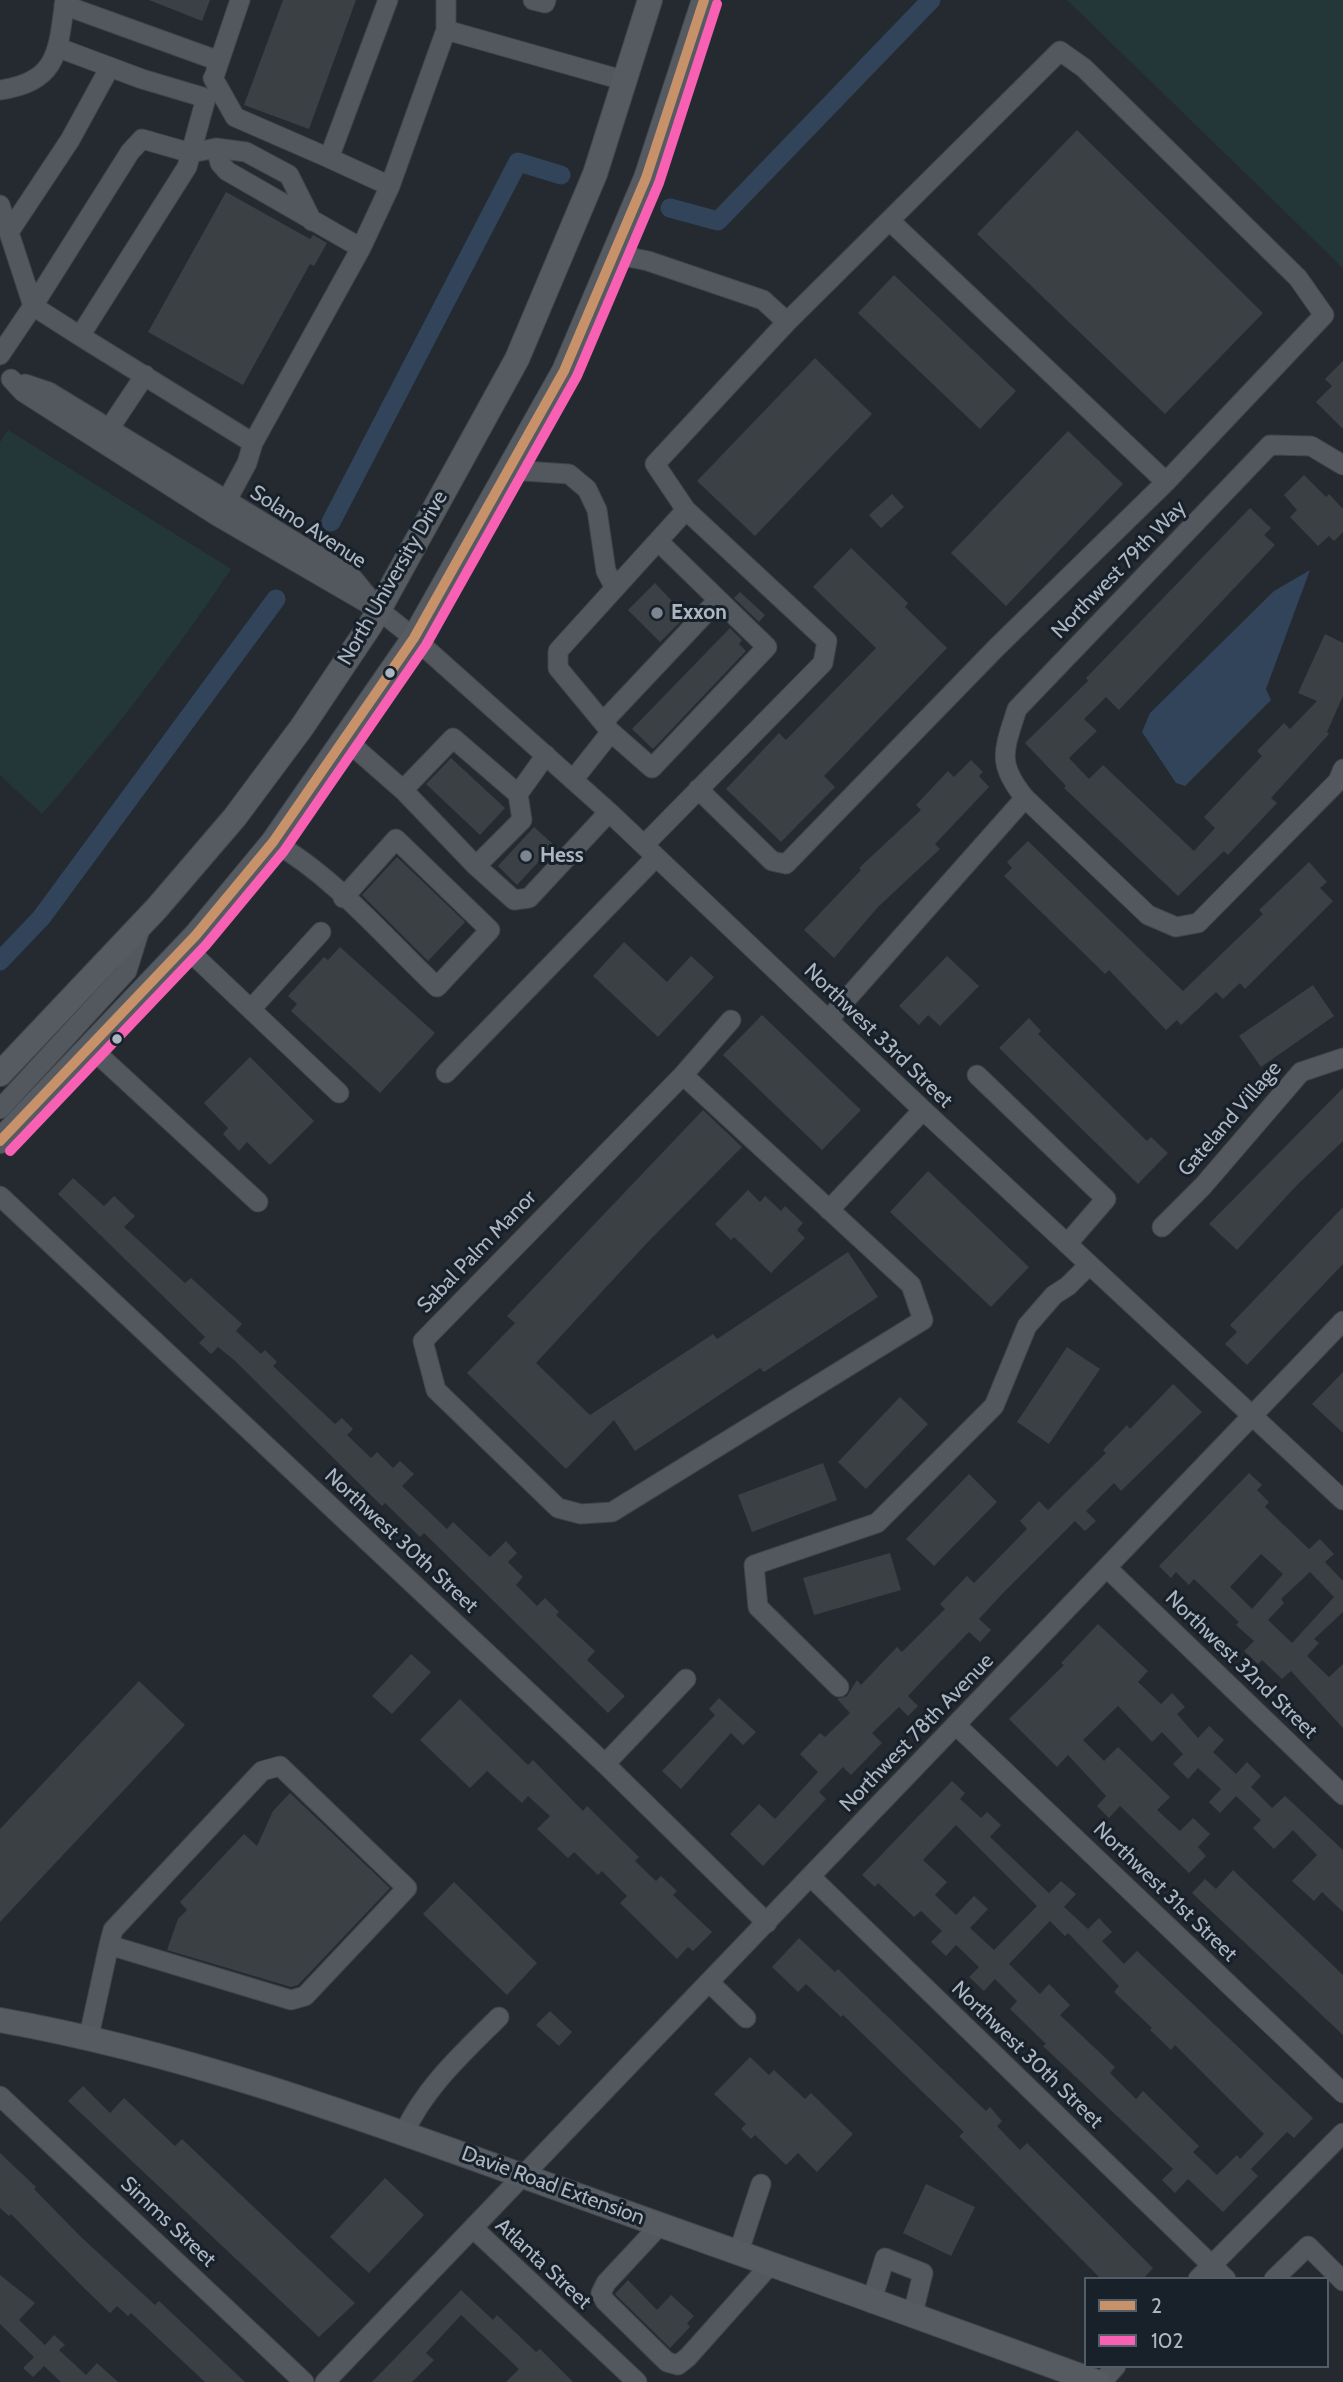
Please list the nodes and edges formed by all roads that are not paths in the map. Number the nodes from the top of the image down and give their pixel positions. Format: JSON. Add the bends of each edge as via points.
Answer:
{"nodes":[{"id":1,"x":240,"y":0,"type":"edge"},
{"id":2,"x":387,"y":0,"type":"edge"},
{"id":3,"x":446,"y":0,"type":"edge"},
{"id":4,"x":533,"y":0,"type":"edge"},
{"id":5,"x":546,"y":0,"type":"edge"},
{"id":6,"x":650,"y":0,"type":"edge"},
{"id":7,"x":704,"y":0,"type":"edge"},
{"id":8,"x":64,"y":3,"type":"edge"},
{"id":9,"x":446,"y":30,"type":"junction"},
{"id":10,"x":59,"y":48,"type":"junction"},
{"id":11,"x":110,"y":67,"type":"junction"},
{"id":12,"x":216,"y":70,"type":"junction"},
{"id":13,"x":626,"y":80,"type":"junction"},
{"id":14,"x":0,"y":90,"type":"edge"},
{"id":15,"x":206,"y":98,"type":"junction"},
{"id":16,"x":216,"y":148,"type":"junction"},
{"id":17,"x":191,"y":153,"type":"junction"},
{"id":18,"x":329,"y":158,"type":"junction"},
{"id":19,"x":390,"y":186,"type":"junction"},
{"id":20,"x":0,"y":205,"type":"edge"},
{"id":21,"x":312,"y":221,"type":"junction"},
{"id":22,"x":890,"y":221,"type":"junction"},
{"id":23,"x":9,"y":232,"type":"junction"},
{"id":24,"x":361,"y":248,"type":"junction"},
{"id":25,"x":614,"y":254,"type":"junction"},
{"id":26,"x":33,"y":306,"type":"junction"},
{"id":27,"x":787,"y":322,"type":"junction"},
{"id":28,"x":80,"y":336,"type":"junction"},
{"id":29,"x":0,"y":355,"type":"edge"},
{"id":30,"x":145,"y":375,"type":"junction"},
{"id":31,"x":6,"y":379,"type":"edge"},
{"id":32,"x":108,"y":429,"type":"junction"},
{"id":33,"x":253,"y":443,"type":"junction"},
{"id":34,"x":1343,"y":465,"type":"edge"},
{"id":35,"x":509,"y":470,"type":"junction"},
{"id":36,"x":1166,"y":482,"type":"junction"},
{"id":37,"x":226,"y":502,"type":"junction"},
{"id":38,"x":686,"y":510,"type":"junction"},
{"id":39,"x":658,"y":541,"type":"junction"},
{"id":40,"x":615,"y":588,"type":"junction"},
{"id":41,"x":718,"y":600,"type":"junction"},
{"id":42,"x":379,"y":610,"type":"junction"},
{"id":43,"x":414,"y":638,"type":"junction"},
{"id":44,"x":607,"y":727,"type":"junction"},
{"id":45,"x":346,"y":740,"type":"junction"},
{"id":46,"x":546,"y":755,"type":"junction"},
{"id":47,"x":1343,"y":769,"type":"edge"},
{"id":48,"x":573,"y":780,"type":"junction"},
{"id":49,"x":698,"y":789,"type":"junction"},
{"id":50,"x":403,"y":790,"type":"junction"},
{"id":51,"x":518,"y":794,"type":"junction"},
{"id":52,"x":1025,"y":798,"type":"junction"},
{"id":53,"x":609,"y":812,"type":"junction"},
{"id":54,"x":273,"y":842,"type":"junction"},
{"id":55,"x":650,"y":851,"type":"junction"},
{"id":56,"x":476,"y":866,"type":"junction"},
{"id":57,"x":343,"y":898,"type":"junction"},
{"id":58,"x":141,"y":925,"type":"junction"},
{"id":59,"x":321,"y":932,"type":"dead end"},
{"id":60,"x":185,"y":947,"type":"junction"},
{"id":61,"x":251,"y":1009,"type":"junction"},
{"id":62,"x":731,"y":1020,"type":"dead end"},
{"id":63,"x":828,"y":1020,"type":"junction"},
{"id":64,"x":89,"y":1047,"type":"junction"},
{"id":65,"x":1343,"y":1058,"type":"edge"},
{"id":66,"x":446,"y":1073,"type":"dead end"},
{"id":67,"x":0,"y":1074,"type":"edge"},
{"id":68,"x":683,"y":1075,"type":"junction"},
{"id":69,"x":976,"y":1075,"type":"dead end"},
{"id":70,"x":339,"y":1093,"type":"dead end"},
{"id":71,"x":0,"y":1109,"type":"edge"},
{"id":72,"x":923,"y":1110,"type":"junction"},
{"id":73,"x":0,"y":1141,"type":"edge"},
{"id":74,"x":1,"y":1199,"type":"edge"},
{"id":75,"x":258,"y":1202,"type":"dead end"},
{"id":76,"x":829,"y":1210,"type":"junction"},
{"id":77,"x":1162,"y":1227,"type":"dead end"},
{"id":78,"x":1067,"y":1244,"type":"junction"},
{"id":79,"x":1089,"y":1265,"type":"junction"},
{"id":80,"x":1343,"y":1321,"type":"edge"},
{"id":81,"x":1253,"y":1416,"type":"junction"},
{"id":82,"x":1343,"y":1500,"type":"edge"},
{"id":83,"x":1107,"y":1568,"type":"junction"},
{"id":84,"x":686,"y":1679,"type":"dead end"},
{"id":85,"x":839,"y":1687,"type":"dead end"},
{"id":86,"x":956,"y":1725,"type":"junction"},
{"id":87,"x":605,"y":1764,"type":"junction"},
{"id":88,"x":1343,"y":1795,"type":"edge"},
{"id":89,"x":811,"y":1877,"type":"junction"},
{"id":90,"x":767,"y":1923,"type":"junction"},
{"id":91,"x":109,"y":1945,"type":"junction"},
{"id":92,"x":710,"y":1983,"type":"junction"},
{"id":93,"x":499,"y":2017,"type":"dead end"},
{"id":94,"x":746,"y":2018,"type":"dead end"},
{"id":95,"x":0,"y":2020,"type":"edge"},
{"id":96,"x":89,"y":2036,"type":"junction"},
{"id":97,"x":1343,"y":2093,"type":"edge"},
{"id":98,"x":0,"y":2096,"type":"edge"},
{"id":99,"x":404,"y":2133,"type":"junction"},
{"id":100,"x":1343,"y":2133,"type":"edge"},
{"id":101,"x":523,"y":2176,"type":"junction"},
{"id":102,"x":761,"y":2184,"type":"dead end"},
{"id":103,"x":661,"y":2224,"type":"junction"},
{"id":104,"x":473,"y":2228,"type":"junction"},
{"id":105,"x":739,"y":2251,"type":"junction"},
{"id":106,"x":771,"y":2264,"type":"junction"},
{"id":107,"x":1205,"y":2272,"type":"edge"},
{"id":108,"x":1276,"y":2277,"type":"edge"},
{"id":109,"x":1343,"y":2281,"type":"edge"},
{"id":110,"x":871,"y":2303,"type":"junction"},
{"id":111,"x":912,"y":2317,"type":"junction"},
{"id":112,"x":1114,"y":2368,"type":"edge"},
{"id":113,"x":304,"y":2382,"type":"edge"},
{"id":114,"x":325,"y":2382,"type":"edge"},
{"id":115,"x":637,"y":2382,"type":"edge"},
{"id":116,"x":1100,"y":2382,"type":"edge"}],
"edges":[{"from":1,"to":12,"type":"street"},
{"from":2,"to":18,"type":"street"},
{"from":3,"to":9,"type":"street"},
{"from":4,"to":5,"type":"street"},
{"from":6,"to":13,"type":"main road","name":"North University Drive"},
{"from":7,"to":25,"type":"main road","via":[[646,178]]},
{"from":8,"to":10,"type":"street"},
{"from":8,"to":12,"type":"street"},
{"from":9,"to":13,"type":"street"},
{"from":9,"to":19,"type":"street"},
{"from":10,"to":11,"type":"street"},
{"from":10,"to":14,"type":"street","via":[[38,78]]},
{"from":11,"to":15,"type":"street"},
{"from":11,"to":23,"type":"street","via":[[70,140]]},
{"from":12,"to":15,"type":"street"},
{"from":12,"to":18,"type":"street","via":[[235,117]]},
{"from":13,"to":42,"type":"main road","name":"North University Drive","via":[[595,174],[517,359]]},
{"from":15,"to":17,"type":"street"},
{"from":16,"to":17,"type":"street"},
{"from":16,"to":21,"type":"street","via":[[227,171]]},
{"from":16,"to":21,"type":"street","via":[[246,152],[289,175]]},
{"from":17,"to":26,"type":"street","via":[[150,139],[135,144]]},
{"from":17,"to":28,"type":"street","via":[[174,191]]},
{"from":18,"to":19,"type":"street"},
{"from":19,"to":24,"type":"street"},
{"from":20,"to":23,"type":"street"},
{"from":21,"to":24,"type":"street"},
{"from":22,"to":27,"type":"street"},
{"from":22,"to":36,"type":"street"},
{"from":22,"to":36,"type":"street","via":[[1060,51],[1084,68],[1298,278],[1324,316]]},
{"from":23,"to":26,"type":"street"},
{"from":24,"to":33,"type":"street"},
{"from":25,"to":27,"type":"street","via":[[763,300]]},
{"from":25,"to":35,"type":"main road","via":[[564,371]]},
{"from":26,"to":28,"type":"street"},
{"from":26,"to":29,"type":"street"},
{"from":27,"to":38,"type":"street","via":[[655,464]]},
{"from":28,"to":30,"type":"street"},
{"from":30,"to":32,"type":"street"},
{"from":30,"to":33,"type":"street"},
{"from":31,"to":32,"type":"street","name":"Solano Avenue","via":[[49,392]]},
{"from":31,"to":42,"type":"street","name":"Solano Avenue","via":[[217,516]]},
{"from":32,"to":37,"type":"street","name":"Solano Avenue"},
{"from":33,"to":37,"type":"street"},
{"from":34,"to":52,"type":"street","name":"Northwest 79th Way","via":[[1311,446],[1270,445],[1017,709],[1003,752],[1008,778]]},
{"from":35,"to":40,"type":"street","via":[[569,474],[587,489],[597,510],[606,572]]},
{"from":35,"to":43,"type":"main road"},
{"from":36,"to":49,"type":"street","via":[[786,864],[772,861]]},
{"from":37,"to":42,"type":"street","name":"Solano Avenue","via":[[351,576]]},
{"from":38,"to":39,"type":"street"},
{"from":38,"to":49,"type":"street","via":[[827,641],[823,663]]},
{"from":39,"to":40,"type":"street"},
{"from":39,"to":41,"type":"street"},
{"from":40,"to":44,"type":"street","via":[[558,651],[558,668]]},
{"from":41,"to":44,"type":"street"},
{"from":41,"to":44,"type":"street","via":[[767,647],[652,768]]},
{"from":42,"to":43,"type":"street","name":"Northwest 33rd Street"},
{"from":42,"to":58,"type":"main road","name":"North University Drive","via":[[265,777]]},
{"from":43,"to":45,"type":"main road"},
{"from":43,"to":46,"type":"street","name":"Northwest 33rd Street"},
{"from":44,"to":48,"type":"street"},
{"from":45,"to":50,"type":"street"},
{"from":45,"to":54,"type":"main road"},
{"from":46,"to":48,"type":"street","name":"Northwest 33rd Street"},
{"from":46,"to":51,"type":"street"},
{"from":47,"to":52,"type":"street","via":[[1338,781],[1198,923],[1176,927],[1148,915]]},
{"from":48,"to":53,"type":"street","name":"Northwest 33rd Street"},
{"from":49,"to":55,"type":"street"},
{"from":50,"to":51,"type":"street","via":[[453,738]]},
{"from":50,"to":56,"type":"street"},
{"from":51,"to":56,"type":"street","via":[[522,820]]},
{"from":52,"to":63,"type":"street"},
{"from":53,"to":55,"type":"street","name":"Northwest 33rd Street"},
{"from":53,"to":56,"type":"street","via":[[522,901],[514,900]]},
{"from":54,"to":57,"type":"street","via":[[303,859]]},
{"from":54,"to":60,"type":"main road"},
{"from":55,"to":63,"type":"street","name":"Northwest 33rd Street"},
{"from":55,"to":66,"type":"street"},
{"from":57,"to":57,"type":"street","via":[[437,987],[490,930],[396,839]]},
{"from":58,"to":67,"type":"main road","name":"North University Drive"},
{"from":58,"to":71,"type":"street","via":[[127,971]]},
{"from":59,"to":61,"type":"street"},
{"from":60,"to":61,"type":"street"},
{"from":60,"to":64,"type":"main road"},
{"from":61,"to":70,"type":"street"},
{"from":62,"to":68,"type":"street"},
{"from":63,"to":72,"type":"street","name":"Northwest 33rd Street"},
{"from":64,"to":73,"type":"main road"},
{"from":64,"to":75,"type":"street"},
{"from":65,"to":77,"type":"street","name":"Gateland Village","via":[[1301,1072]]},
{"from":68,"to":76,"type":"street","name":"Sabal Palm Manor"},
{"from":68,"to":76,"type":"street","name":"Sabal Palm Manor","via":[[423,1340],[436,1390],[558,1508],[580,1514],[612,1512],[923,1320],[911,1285]]},
{"from":69,"to":78,"type":"street","via":[[1106,1199]]},
{"from":72,"to":76,"type":"street"},
{"from":72,"to":78,"type":"street","name":"Northwest 33rd Street"},
{"from":74,"to":87,"type":"street","name":"Northwest 30th Street"},
{"from":78,"to":79,"type":"street","name":"Northwest 33rd Street"},
{"from":79,"to":81,"type":"street","name":"Northwest 33rd Street"},
{"from":79,"to":85,"type":"street","via":[[1027,1326],[994,1406],[877,1523],[754,1565],[758,1607]]},
{"from":80,"to":81,"type":"street","name":"Northwest 78th Avenue"},
{"from":81,"to":82,"type":"street","name":"Northwest 33rd Street"},
{"from":81,"to":83,"type":"street","name":"Northwest 78th Avenue"},
{"from":83,"to":86,"type":"street","name":"Northwest 78th Avenue"},
{"from":83,"to":88,"type":"street","name":"Northwest 32nd Street"},
{"from":84,"to":87,"type":"street"},
{"from":86,"to":89,"type":"street","name":"Northwest 78th Avenue"},
{"from":86,"to":97,"type":"street","name":"Northwest 31st Street"},
{"from":87,"to":90,"type":"street","name":"Northwest 30th Street"},
{"from":89,"to":90,"type":"street","name":"Northwest 78th Avenue"},
{"from":89,"to":107,"type":"street","name":"Northwest 30th Street"},
{"from":90,"to":92,"type":"street","name":"Northwest 78th Avenue"},
{"from":91,"to":91,"type":"street","via":[[291,2000],[305,1996],[407,1888],[280,1766],[262,1771],[113,1930]]},
{"from":91,"to":96,"type":"street"},
{"from":92,"to":94,"type":"street"},
{"from":92,"to":101,"type":"street","name":"Northwest 78th Avenue"},
{"from":93,"to":99,"type":"street","via":[[424,2098]]},
{"from":95,"to":96,"type":"main road","name":"Davie Road Extension"},
{"from":96,"to":99,"type":"main road","name":"Davie Road Extension","via":[[205,2067]]},
{"from":98,"to":113,"type":"street","name":"Simms Street"},
{"from":99,"to":101,"type":"main road","name":"Davie Road Extension"},
{"from":100,"to":107,"type":"street"},
{"from":101,"to":103,"type":"main road","name":"Davie Road Extension"},
{"from":101,"to":104,"type":"street","name":"Atlanta Street"},
{"from":102,"to":105,"type":"street"},
{"from":103,"to":105,"type":"main road","name":"Davie Road Extension"},
{"from":103,"to":106,"type":"street","via":[[601,2293],[667,2362],[678,2365],[688,2357]]},
{"from":104,"to":114,"type":"street"},
{"from":104,"to":115,"type":"street","name":"Atlanta Street"},
{"from":105,"to":106,"type":"main road","name":"Davie Road Extension"},
{"from":106,"to":110,"type":"main road","name":"Davie Road Extension"},
{"from":108,"to":109,"type":"street","via":[[1308,2246]]},
{"from":110,"to":111,"type":"main road","name":"Davie Road Extension"},
{"from":110,"to":111,"type":"street","via":[[885,2258],[923,2273]]},
{"from":111,"to":116,"type":"main road","name":"Davie Road Extension"},
{"from":112,"to":116,"type":"street"}]}
